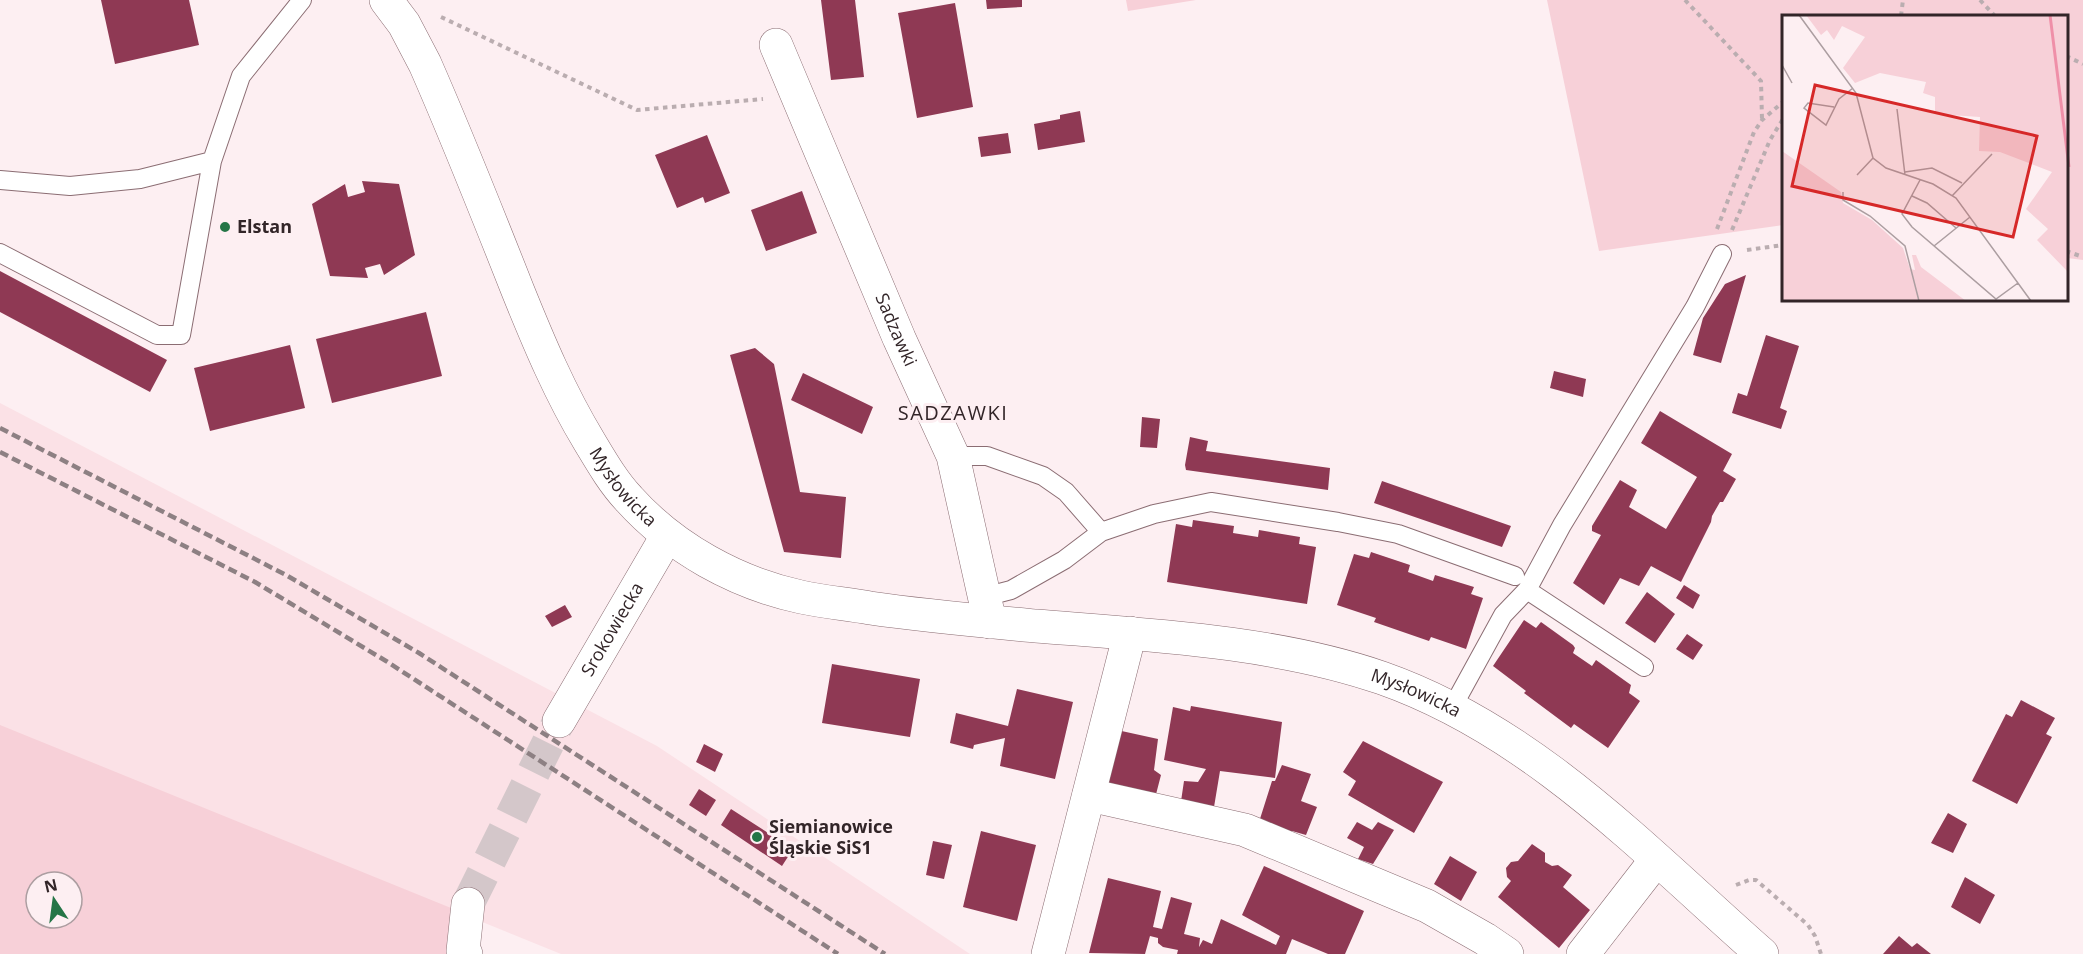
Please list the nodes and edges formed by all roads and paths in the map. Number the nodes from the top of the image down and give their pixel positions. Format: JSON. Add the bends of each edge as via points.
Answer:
{"nodes":[{"id":1,"x":302,"y":0,"type":"edge"},
{"id":2,"x":386,"y":0,"type":"edge"},
{"id":3,"x":1685,"y":0,"type":"edge"},
{"id":4,"x":1904,"y":0,"type":"edge"},
{"id":5,"x":1980,"y":0,"type":"edge"},
{"id":6,"x":435,"y":14,"type":"dead end"},
{"id":7,"x":1902,"y":15,"type":"edge"},
{"id":8,"x":1994,"y":15,"type":"edge"},
{"id":9,"x":776,"y":45,"type":"dead end"},
{"id":10,"x":2068,"y":56,"type":"edge"},
{"id":11,"x":2083,"y":64,"type":"edge"},
{"id":12,"x":798,"y":96,"type":"junction"},
{"id":13,"x":1762,"y":120,"type":"dead end"},
{"id":14,"x":1782,"y":121,"type":"edge"},
{"id":15,"x":212,"y":161,"type":"junction"},
{"id":16,"x":0,"y":180,"type":"edge"},
{"id":17,"x":1782,"y":244,"type":"edge"},
{"id":18,"x":2068,"y":251,"type":"edge"},
{"id":19,"x":0,"y":253,"type":"edge"},
{"id":20,"x":1722,"y":254,"type":"junction"},
{"id":21,"x":2083,"y":257,"type":"edge"},
{"id":22,"x":953,"y":456,"type":"junction"},
{"id":23,"x":1101,"y":532,"type":"junction"},
{"id":24,"x":667,"y":536,"type":"junction"},
{"id":25,"x":1521,"y":583,"type":"junction"},
{"id":26,"x":987,"y":609,"type":"junction"},
{"id":27,"x":1130,"y":633,"type":"junction"},
{"id":28,"x":1644,"y":667,"type":"dead end"},
{"id":29,"x":1452,"y":708,"type":"junction"},
{"id":30,"x":559,"y":721,"type":"tunnel mouth"},
{"id":31,"x":1089,"y":795,"type":"junction"},
{"id":32,"x":1656,"y":860,"type":"junction"},
{"id":33,"x":1738,"y":884,"type":"dead end"},
{"id":34,"x":468,"y":904,"type":"tunnel mouth"},
{"id":35,"x":466,"y":954,"type":"edge"},
{"id":36,"x":1048,"y":954,"type":"edge"},
{"id":37,"x":1507,"y":954,"type":"edge"},
{"id":38,"x":1583,"y":954,"type":"edge"},
{"id":39,"x":1762,"y":954,"type":"edge"},
{"id":40,"x":1821,"y":954,"type":"edge"}],
"edges":[{"from":1,"to":15,"type":"lane","via":[[241,76]]},
{"from":2,"to":24,"type":"street","name":"Mysłowicka","via":[[425,64],[570,410],[627,497]]},
{"from":3,"to":13,"type":"path","via":[[1761,81]]},
{"from":4,"to":7,"type":"path"},
{"from":5,"to":8,"type":"path"},
{"from":6,"to":12,"type":"path","via":[[638,110]]},
{"from":9,"to":12,"type":"street","name":"Sadzawki"},
{"from":10,"to":11,"type":"path"},
{"from":12,"to":22,"type":"street","name":"Sadzawki"},
{"from":14,"to":20,"type":"path"},
{"from":15,"to":16,"type":"lane","via":[[140,179],[70,186]]},
{"from":15,"to":19,"type":"lane","via":[[182,335],[157,335]]},
{"from":17,"to":20,"type":"path"},
{"from":18,"to":21,"type":"path"},
{"from":20,"to":25,"type":"lane","via":[[1695,307],[1562,525]]},
{"from":22,"to":23,"type":"lane","via":[[987,456],[1043,476],[1066,492]]},
{"from":22,"to":26,"type":"street","name":"Sadzawki"},
{"from":23,"to":25,"type":"lane","via":[[1154,514],[1211,502],[1398,534]]},
{"from":23,"to":26,"type":"lane"},
{"from":24,"to":26,"type":"street","name":"Mysłowicka","via":[[738,576],[799,597],[909,614]]},
{"from":24,"to":30,"type":"street","name":"Srokowiecka"},
{"from":25,"to":28,"type":"lane"},
{"from":25,"to":29,"type":"lane"},
{"from":26,"to":27,"type":"street","name":"Mysłowicka"},
{"from":27,"to":29,"type":"street","name":"Mysłowicka","via":[[1256,648],[1345,667]]},
{"from":27,"to":31,"type":"street"},
{"from":29,"to":32,"type":"street","name":"Mysłowicka","via":[[1533,757]]},
{"from":31,"to":36,"type":"street"},
{"from":31,"to":37,"type":"street","via":[[1245,830],[1427,906]]},
{"from":32,"to":38,"type":"street"},
{"from":32,"to":39,"type":"street","name":"Mysłowicka"},
{"from":33,"to":40,"type":"path","via":[[1756,880],[1808,925]]},
{"from":34,"to":35,"type":"street","via":[[463,951]]}]}
